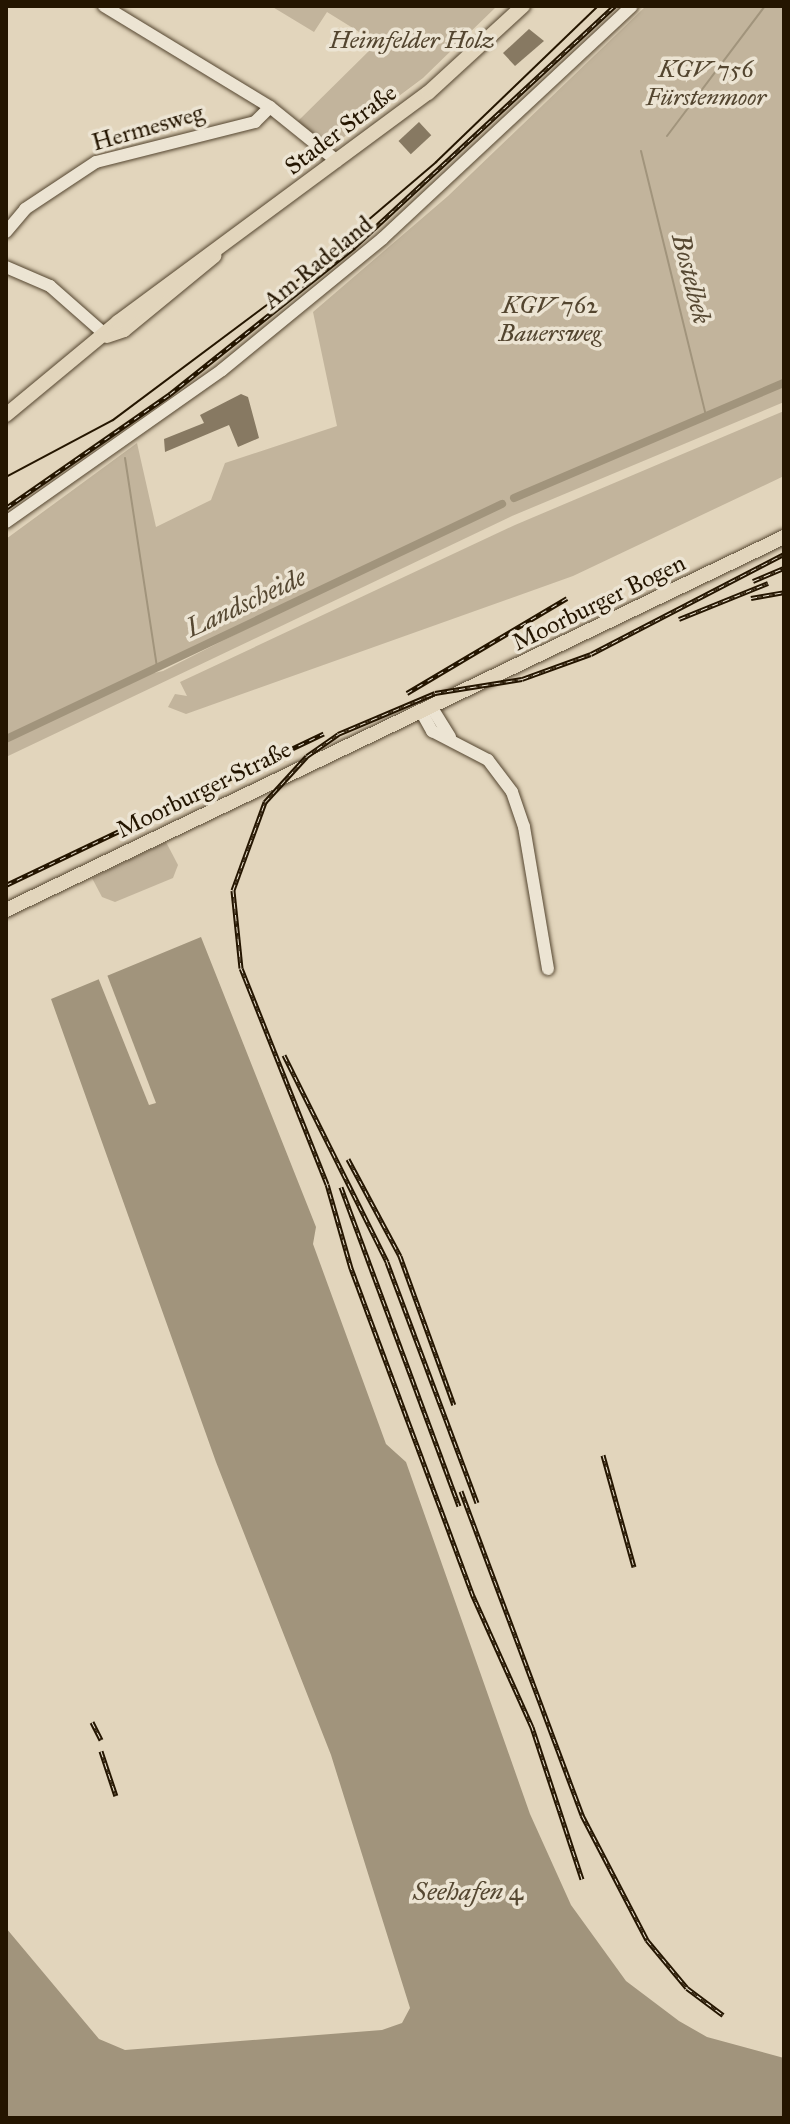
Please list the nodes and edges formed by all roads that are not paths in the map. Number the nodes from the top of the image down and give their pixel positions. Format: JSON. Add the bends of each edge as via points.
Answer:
{"nodes":[{"id":1,"x":104,"y":6,"type":"edge"},
{"id":2,"x":523,"y":6,"type":"edge"},
{"id":3,"x":632,"y":6,"type":"edge"},
{"id":4,"x":270,"y":107,"type":"junction"},
{"id":5,"x":337,"y":161,"type":"junction"},
{"id":6,"x":6,"y":232,"type":"edge"},
{"id":7,"x":6,"y":267,"type":"edge"},
{"id":8,"x":107,"y":336,"type":"junction"},
{"id":9,"x":6,"y":415,"type":"edge"},
{"id":10,"x":6,"y":522,"type":"edge"},
{"id":11,"x":784,"y":537,"type":"edge"},
{"id":12,"x":427,"y":710,"type":"junction"},
{"id":13,"x":6,"y":910,"type":"edge"},
{"id":14,"x":548,"y":969,"type":"dead end"}],
"edges":[{"from":1,"to":4,"type":"street"},
{"from":2,"to":5,"type":"main road","name":"Stader Straße","via":[[428,93]]},
{"from":3,"to":10,"type":"street","name":"Am Radeland","via":[[371,248],[222,370]]},
{"from":4,"to":5,"type":"street"},
{"from":4,"to":6,"type":"street","name":"Hermesweg","via":[[255,122],[96,162],[25,209]]},
{"from":5,"to":8,"type":"main road","name":"Stader Straße","via":[[147,313]]},
{"from":7,"to":8,"type":"street","via":[[50,286]]},
{"from":8,"to":9,"type":"main road","name":"Stader Straße"},
{"from":11,"to":12,"type":"main road","name":"Moorburger Bogen"},
{"from":12,"to":13,"type":"main road","name":"Moorburger Straße"},
{"from":12,"to":14,"type":"street","via":[[432,731],[494,766],[521,812]]}]}
